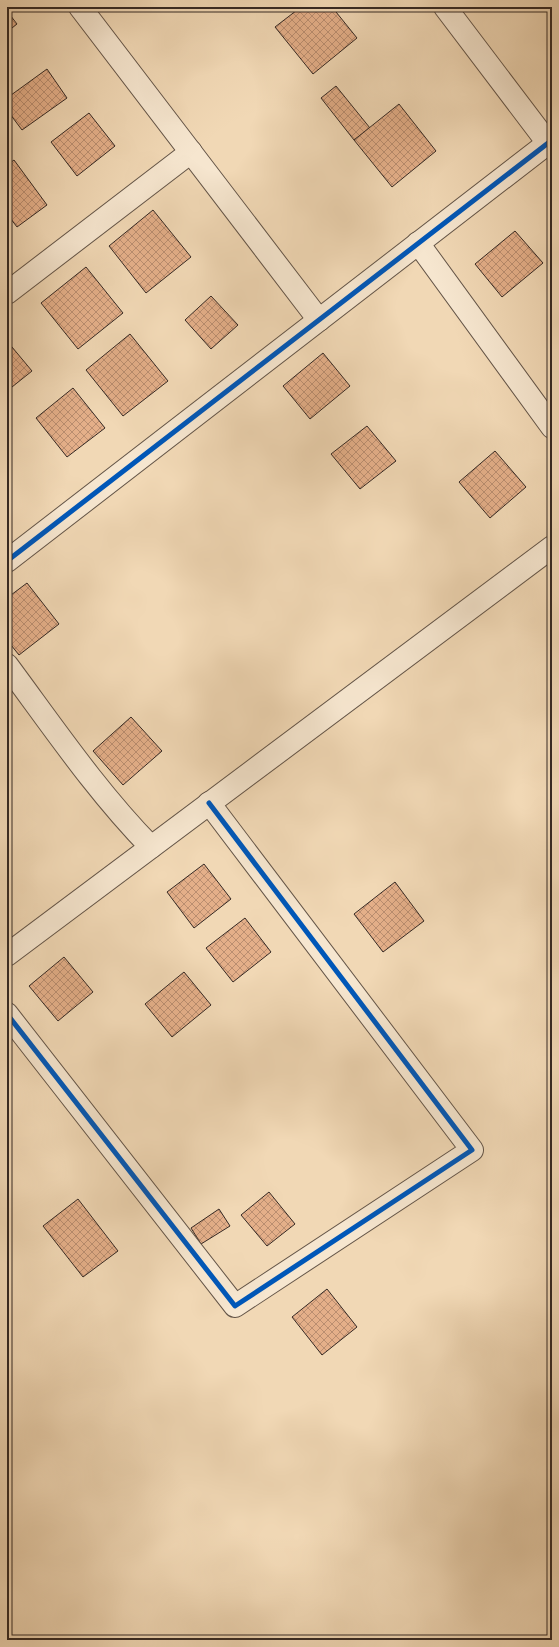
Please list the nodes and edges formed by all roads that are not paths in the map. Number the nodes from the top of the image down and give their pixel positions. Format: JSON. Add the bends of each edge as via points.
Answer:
{"nodes":[{"id":1,"x":80,"y":7,"type":"edge"},
{"id":2,"x":445,"y":7,"type":"edge"},
{"id":3,"x":550,"y":141,"type":"edge"},
{"id":4,"x":191,"y":152,"type":"junction"},
{"id":5,"x":418,"y":243,"type":"junction"},
{"id":6,"x":7,"y":293,"type":"edge"},
{"id":7,"x":319,"y":320,"type":"junction"},
{"id":8,"x":552,"y":427,"type":"edge"},
{"id":9,"x":552,"y":547,"type":"edge"},
{"id":10,"x":7,"y":561,"type":"edge"},
{"id":11,"x":7,"y":665,"type":"edge"},
{"id":12,"x":209,"y":803,"type":"junction"},
{"id":13,"x":151,"y":847,"type":"junction"},
{"id":14,"x":7,"y":955,"type":"edge"},
{"id":15,"x":7,"y":1014,"type":"edge"}],
"edges":[{"from":1,"to":4,"type":"street"},
{"from":2,"to":3,"type":"street"},
{"from":3,"to":5,"type":"street"},
{"from":4,"to":6,"type":"street"},
{"from":4,"to":7,"type":"street"},
{"from":5,"to":7,"type":"street"},
{"from":5,"to":8,"type":"street"},
{"from":7,"to":10,"type":"street"},
{"from":9,"to":12,"type":"street"},
{"from":11,"to":13,"type":"street","via":[[76,758],[129,824]]},
{"from":12,"to":13,"type":"street"},
{"from":12,"to":15,"type":"street","via":[[472,1150],[235,1306]]},
{"from":13,"to":14,"type":"street"}]}
